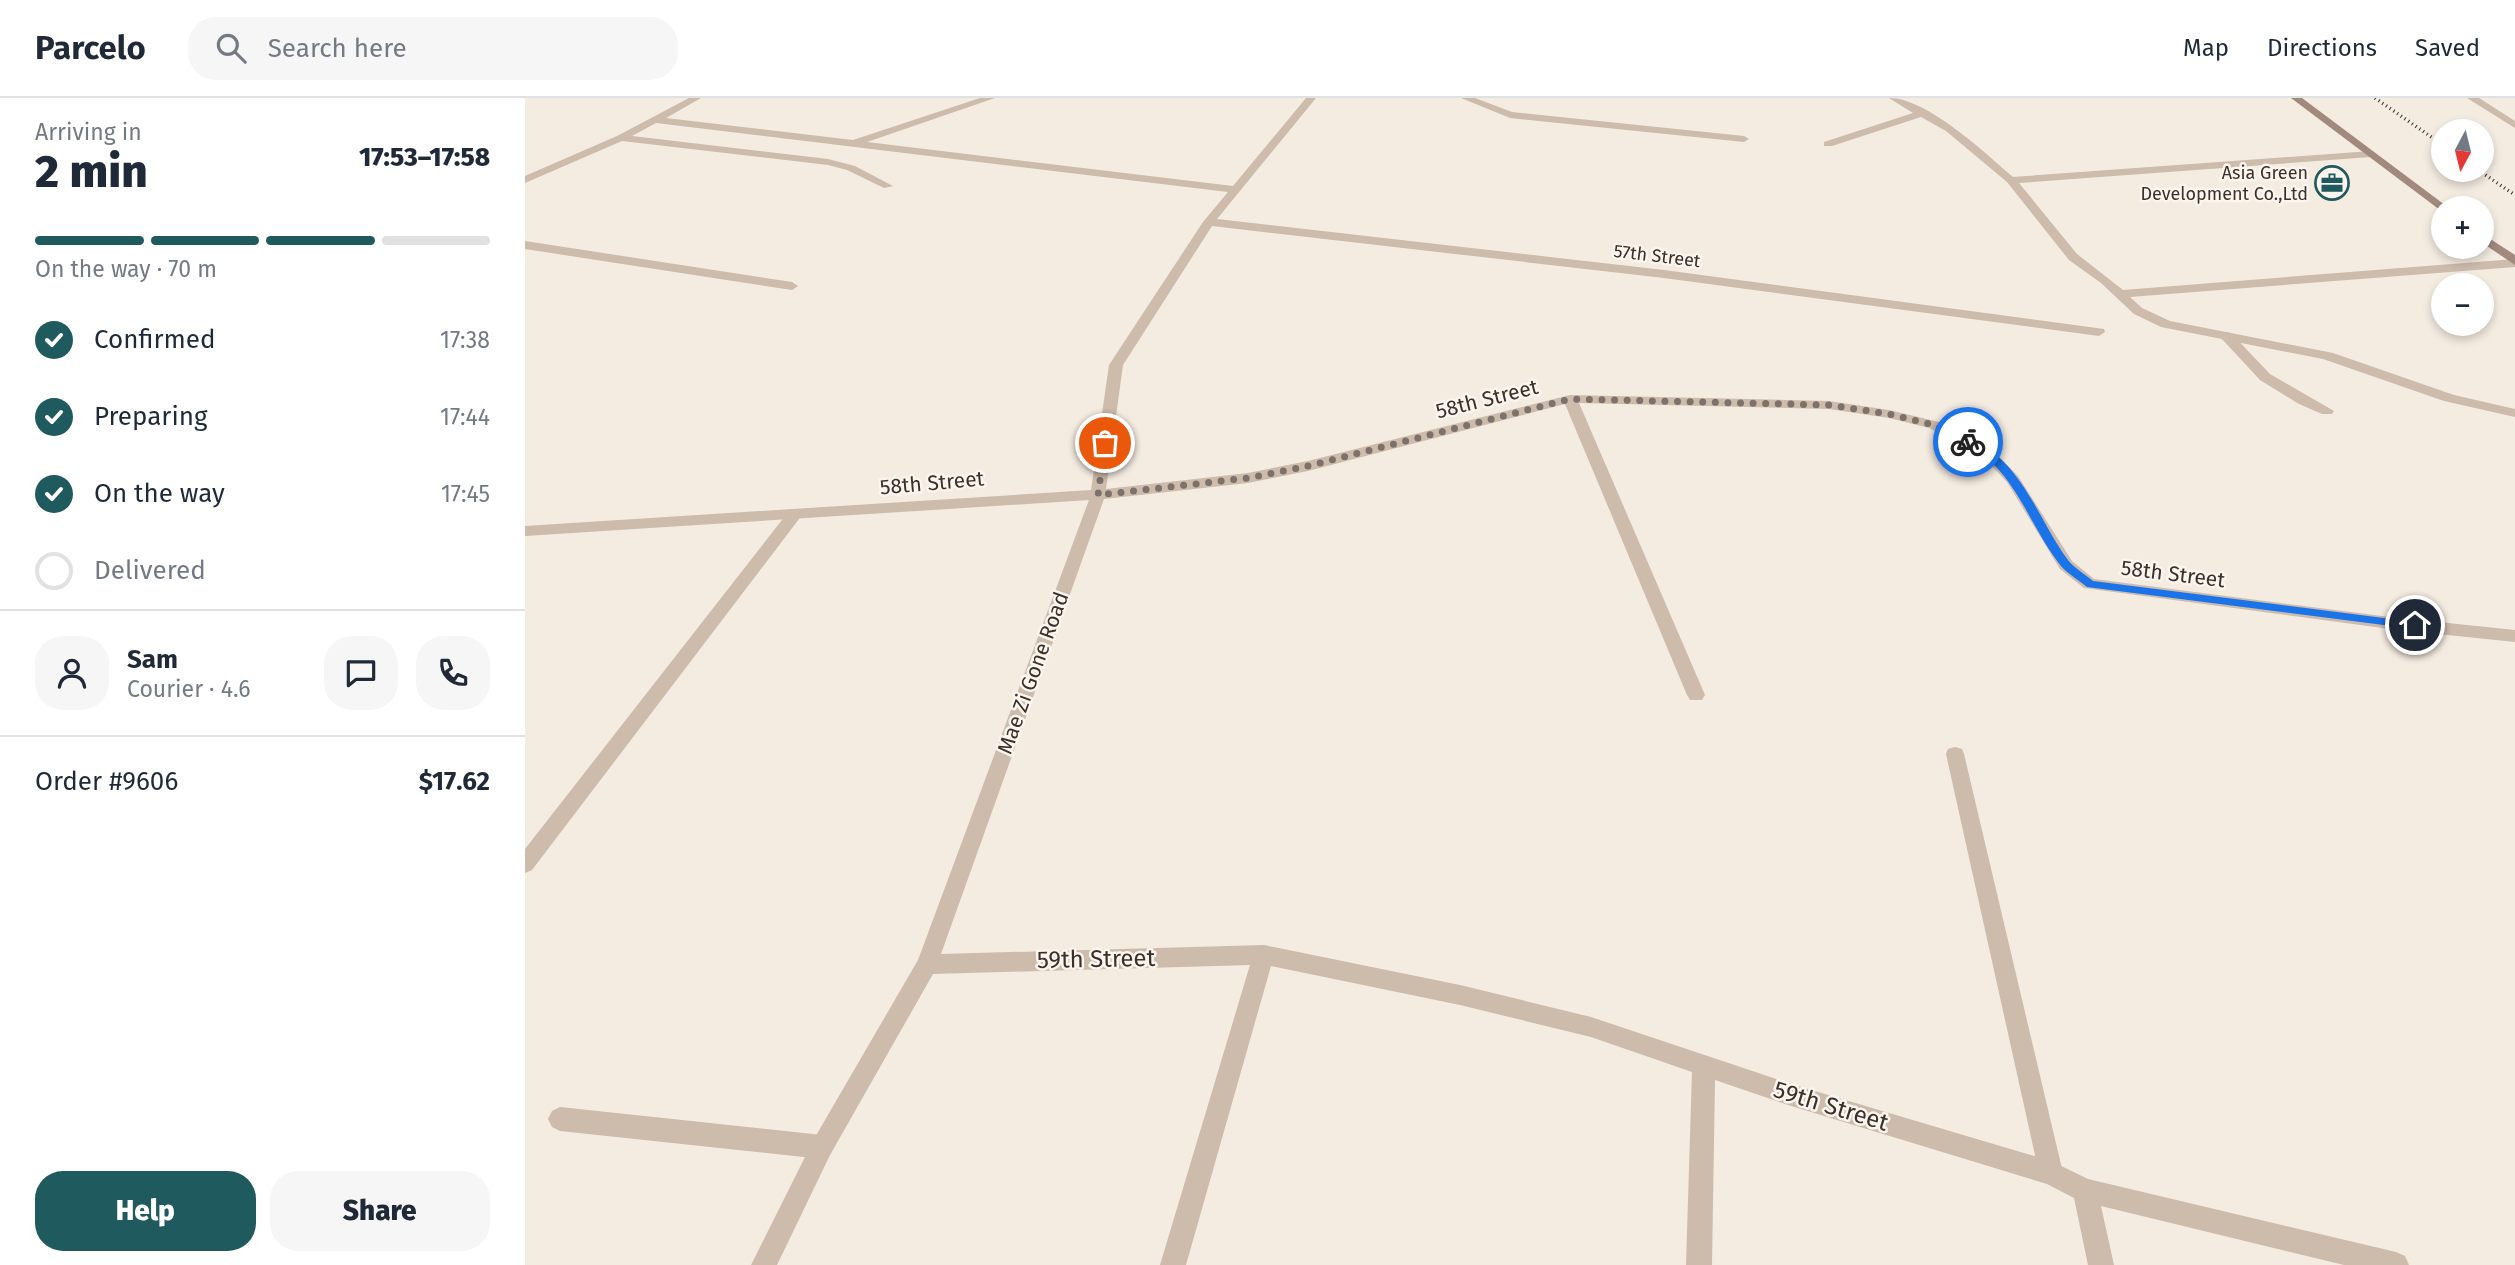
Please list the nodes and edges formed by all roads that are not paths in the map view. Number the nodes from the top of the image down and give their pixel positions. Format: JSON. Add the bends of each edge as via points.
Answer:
{"nodes":[{"id":1,"x":696,"y":98,"type":"edge"},
{"id":2,"x":990,"y":98,"type":"edge"},
{"id":3,"x":1311,"y":98,"type":"edge"},
{"id":4,"x":1466,"y":98,"type":"edge"},
{"id":5,"x":1894,"y":98,"type":"edge"},
{"id":6,"x":2296,"y":98,"type":"edge"},
{"id":7,"x":2472,"y":98,"type":"edge"},
{"id":8,"x":1922,"y":113,"type":"junction"},
{"id":9,"x":655,"y":120,"type":"junction"},
{"id":10,"x":2515,"y":125,"type":"edge"},
{"id":11,"x":621,"y":138,"type":"junction"},
{"id":12,"x":1744,"y":139,"type":"dead end"},
{"id":13,"x":851,"y":144,"type":"junction"},
{"id":14,"x":1828,"y":144,"type":"dead end"},
{"id":15,"x":2371,"y":154,"type":"junction"},
{"id":16,"x":525,"y":180,"type":"edge"},
{"id":17,"x":2011,"y":180,"type":"junction"},
{"id":18,"x":888,"y":186,"type":"dead end"},
{"id":19,"x":1234,"y":189,"type":"junction"},
{"id":20,"x":2431,"y":198,"type":"edge"},
{"id":21,"x":1209,"y":222,"type":"junction"},
{"id":22,"x":525,"y":245,"type":"edge"},
{"id":23,"x":2494,"y":246,"type":"edge"},
{"id":24,"x":2515,"y":262,"type":"edge"},
{"id":25,"x":792,"y":286,"type":"dead end"},
{"id":26,"x":2117,"y":294,"type":"junction"},
{"id":27,"x":2099,"y":332,"type":"dead end"},
{"id":28,"x":2226,"y":336,"type":"junction"},
{"id":29,"x":1570,"y":399,"type":"junction"},
{"id":30,"x":2327,"y":411,"type":"dead end"},
{"id":31,"x":2515,"y":413,"type":"edge"},
{"id":32,"x":1098,"y":495,"type":"junction"},
{"id":33,"x":795,"y":515,"type":"junction"},
{"id":34,"x":525,"y":531,"type":"edge"},
{"id":35,"x":2515,"y":636,"type":"edge"},
{"id":36,"x":1696,"y":695,"type":"dead end"},
{"id":37,"x":1955,"y":754,"type":"dead end"},
{"id":38,"x":525,"y":864,"type":"edge"},
{"id":39,"x":1264,"y":955,"type":"junction"},
{"id":40,"x":927,"y":964,"type":"junction"},
{"id":41,"x":1705,"y":1064,"type":"junction"},
{"id":42,"x":560,"y":1119,"type":"dead end"},
{"id":43,"x":822,"y":1147,"type":"junction"},
{"id":44,"x":2051,"y":1173,"type":"junction"},
{"id":45,"x":2085,"y":1190,"type":"junction"},
{"id":46,"x":764,"y":1265,"type":"edge"},
{"id":47,"x":1173,"y":1265,"type":"edge"},
{"id":48,"x":1699,"y":1265,"type":"edge"},
{"id":49,"x":2101,"y":1265,"type":"edge"},
{"id":50,"x":2396,"y":1265,"type":"edge"}],
"edges":[{"from":1,"to":9,"type":"street"},
{"from":2,"to":13,"type":"street"},
{"from":3,"to":19,"type":"street","name":"Mae Zi Gone Road"},
{"from":4,"to":12,"type":"street","via":[[1510,115]]},
{"from":5,"to":8,"type":"street"},
{"from":6,"to":15,"type":"main road"},
{"from":7,"to":10,"type":"street"},
{"from":8,"to":14,"type":"street"},
{"from":8,"to":17,"type":"street","via":[[1950,129]]},
{"from":9,"to":11,"type":"street"},
{"from":9,"to":13,"type":"street"},
{"from":11,"to":16,"type":"street"},
{"from":11,"to":18,"type":"street","via":[[828,162]]},
{"from":13,"to":19,"type":"street"},
{"from":15,"to":17,"type":"street"},
{"from":15,"to":20,"type":"main road"},
{"from":17,"to":26,"type":"street","via":[[2073,257]]},
{"from":19,"to":21,"type":"street","name":"Mae Zi Gone Road"},
{"from":21,"to":27,"type":"street","name":"57th Street","via":[[1664,274]]},
{"from":21,"to":32,"type":"street","name":"Mae Zi Gone Road","via":[[1116,365]]},
{"from":22,"to":25,"type":"street"},
{"from":23,"to":24,"type":"main road"},
{"from":24,"to":26,"type":"street"},
{"from":26,"to":28,"type":"street","via":[[2138,311],[2166,324]]},
{"from":28,"to":30,"type":"street","via":[[2265,377]]},
{"from":28,"to":31,"type":"street","via":[[2340,359],[2440,396]]},
{"from":29,"to":32,"type":"street","name":"58th Street","via":[[1298,468]]},
{"from":29,"to":35,"type":"street","name":"58th Street","via":[[1829,405],[1934,425],[1983,449],[2013,479],[2066,565],[2090,584]]},
{"from":29,"to":36,"type":"street"},
{"from":32,"to":33,"type":"street","name":"58th Street"},
{"from":32,"to":40,"type":"street","name":"Mae Zi Gone Road"},
{"from":33,"to":34,"type":"street","name":"58th Street"},
{"from":33,"to":38,"type":"street"},
{"from":37,"to":44,"type":"street"},
{"from":39,"to":40,"type":"street","name":"59th Street"},
{"from":39,"to":41,"type":"street","name":"59th Street","via":[[1591,1027]]},
{"from":39,"to":47,"type":"street"},
{"from":40,"to":43,"type":"street","name":"Mae Zi Gone Road"},
{"from":41,"to":44,"type":"street","name":"59th Street","via":[[1788,1094]]},
{"from":41,"to":48,"type":"street"},
{"from":42,"to":43,"type":"street"},
{"from":43,"to":46,"type":"street","name":"Mae Zi Gone Road"},
{"from":44,"to":45,"type":"street","name":"59th Street"},
{"from":45,"to":49,"type":"street"},
{"from":45,"to":50,"type":"street","name":"59th Street"}]}
